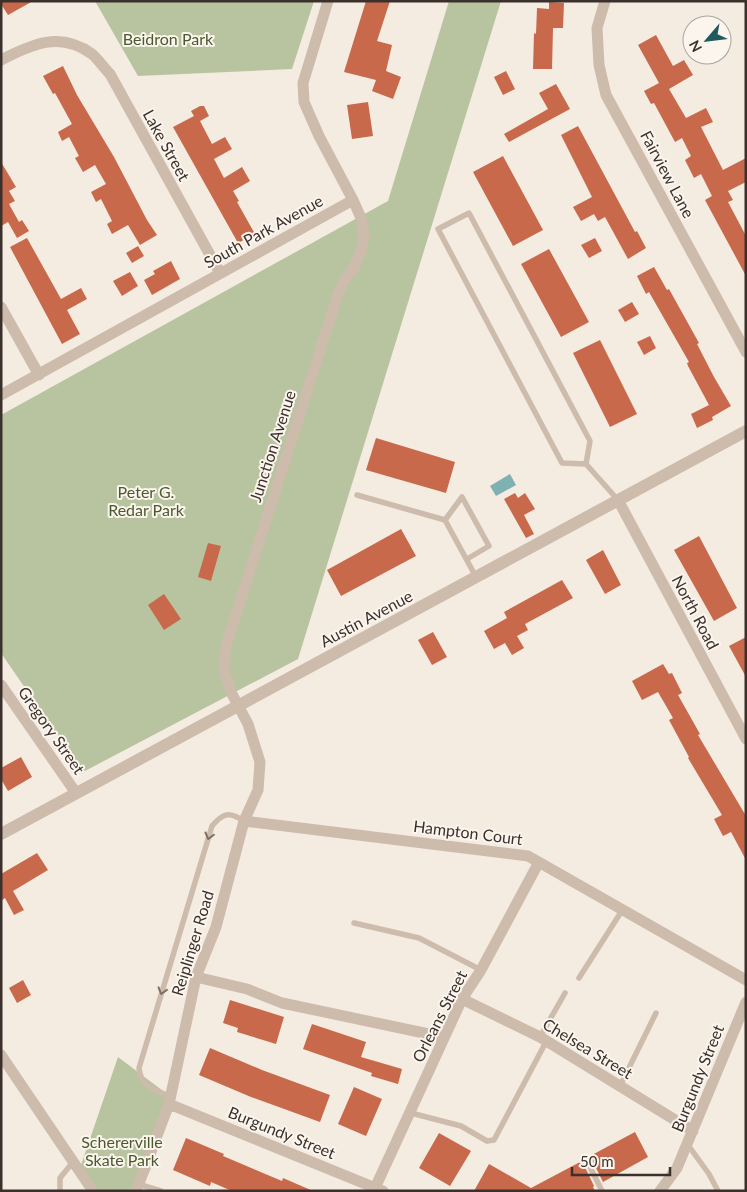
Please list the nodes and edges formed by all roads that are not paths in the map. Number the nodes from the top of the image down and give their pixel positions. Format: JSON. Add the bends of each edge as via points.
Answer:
{"nodes":[{"id":1,"x":328,"y":1,"type":"edge"},
{"id":2,"x":605,"y":1,"type":"edge"},
{"id":3,"x":1,"y":60,"type":"edge"},
{"id":4,"x":354,"y":200,"type":"junction"},
{"id":5,"x":220,"y":273,"type":"junction"},
{"id":6,"x":1,"y":307,"type":"edge"},
{"id":7,"x":746,"y":352,"type":"edge"},
{"id":8,"x":39,"y":375,"type":"junction"},
{"id":9,"x":1,"y":395,"type":"edge"},
{"id":10,"x":746,"y":431,"type":"edge"},
{"id":11,"x":586,"y":464,"type":"junction"},
{"id":12,"x":357,"y":495,"type":"dead end"},
{"id":13,"x":618,"y":500,"type":"junction"},
{"id":14,"x":445,"y":520,"type":"junction"},
{"id":15,"x":467,"y":559,"type":"junction"},
{"id":16,"x":476,"y":577,"type":"junction"},
{"id":17,"x":1,"y":685,"type":"edge"},
{"id":18,"x":238,"y":706,"type":"junction"},
{"id":19,"x":742,"y":725,"type":"edge"},
{"id":20,"x":746,"y":739,"type":"edge"},
{"id":21,"x":76,"y":793,"type":"junction"},
{"id":22,"x":244,"y":821,"type":"junction"},
{"id":23,"x":1,"y":834,"type":"edge"},
{"id":24,"x":539,"y":862,"type":"junction"},
{"id":25,"x":623,"y":909,"type":"junction"},
{"id":26,"x":354,"y":923,"type":"dead end"},
{"id":27,"x":481,"y":970,"type":"junction"},
{"id":28,"x":196,"y":977,"type":"junction"},
{"id":29,"x":579,"y":978,"type":"dead end"},
{"id":30,"x":746,"y":980,"type":"edge"},
{"id":31,"x":565,"y":993,"type":"dead end"},
{"id":32,"x":462,"y":999,"type":"junction"},
{"id":33,"x":746,"y":1002,"type":"edge"},
{"id":34,"x":656,"y":1013,"type":"dead end"},
{"id":35,"x":443,"y":1037,"type":"junction"},
{"id":36,"x":544,"y":1039,"type":"junction"},
{"id":37,"x":1,"y":1055,"type":"edge"},
{"id":38,"x":620,"y":1086,"type":"junction"},
{"id":39,"x":170,"y":1100,"type":"junction"},
{"id":40,"x":411,"y":1113,"type":"junction"},
{"id":41,"x":693,"y":1131,"type":"junction"},
{"id":42,"x":687,"y":1144,"type":"junction"},
{"id":43,"x":585,"y":1157,"type":"dead end"},
{"id":44,"x":73,"y":1162,"type":"junction"},
{"id":45,"x":137,"y":1187,"type":"edge"},
{"id":46,"x":379,"y":1189,"type":"edge"},
{"id":47,"x":60,"y":1191,"type":"edge"},
{"id":48,"x":93,"y":1191,"type":"edge"},
{"id":49,"x":161,"y":1191,"type":"edge"},
{"id":50,"x":602,"y":1191,"type":"edge"},
{"id":51,"x":660,"y":1191,"type":"edge"},
{"id":52,"x":718,"y":1191,"type":"edge"}],
"edges":[{"from":1,"to":4,"type":"street","via":[[303,84],[304,102]]},
{"from":2,"to":7,"type":"street","name":"Fairview Lane","via":[[597,28],[599,65],[606,95]]},
{"from":3,"to":5,"type":"street","name":"Lake Street","via":[[48,41],[73,44],[92,54],[110,74]]},
{"from":4,"to":5,"type":"street","name":"South Park Avenue"},
{"from":4,"to":18,"type":"street","name":"Junction Avenue","via":[[364,234],[362,251],[338,294],[226,646],[224,672]]},
{"from":5,"to":8,"type":"street","name":"South Park Avenue"},
{"from":6,"to":8,"type":"street"},
{"from":8,"to":9,"type":"street","name":"South Park Avenue"},
{"from":10,"to":13,"type":"street","name":"Austin Avenue"},
{"from":11,"to":11,"type":"lane","via":[[562,463],[438,229],[469,213],[590,441]]},
{"from":11,"to":13,"type":"lane"},
{"from":12,"to":14,"type":"lane"},
{"from":13,"to":16,"type":"street","name":"Austin Avenue"},
{"from":13,"to":19,"type":"street","name":"North Road"},
{"from":14,"to":15,"type":"lane"},
{"from":14,"to":15,"type":"lane","via":[[462,497],[489,546]]},
{"from":15,"to":16,"type":"lane"},
{"from":16,"to":18,"type":"street","name":"Austin Avenue"},
{"from":17,"to":21,"type":"street","name":"Gregory Street"},
{"from":18,"to":21,"type":"street","name":"Austin Avenue"},
{"from":18,"to":22,"type":"street","name":"Reiplinger Road","via":[[248,724],[260,762],[258,790]]},
{"from":19,"to":20,"type":"street","name":"North Road"},
{"from":21,"to":23,"type":"street","name":"Austin Avenue"},
{"from":22,"to":24,"type":"street","name":"Hampton Court","via":[[528,856]]},
{"from":22,"to":28,"type":"street","name":"Reiplinger Road","via":[[216,927]]},
{"from":22,"to":39,"type":"lane","one_way":true,"via":[[225,814],[212,826],[139,1068],[143,1083]]},
{"from":24,"to":25,"type":"street","name":"Hampton Court"},
{"from":24,"to":27,"type":"street","name":"Orleans Street"},
{"from":25,"to":29,"type":"lane"},
{"from":25,"to":30,"type":"street","name":"Hampton Court"},
{"from":26,"to":27,"type":"lane","via":[[419,938]]},
{"from":27,"to":32,"type":"street","name":"Orleans Street"},
{"from":28,"to":35,"type":"street","via":[[248,989],[282,1003]]},
{"from":28,"to":39,"type":"street","name":"Reiplinger Road"},
{"from":31,"to":36,"type":"lane"},
{"from":32,"to":35,"type":"street","name":"Orleans Street"},
{"from":32,"to":36,"type":"street","name":"Chelsea Street"},
{"from":33,"to":41,"type":"street","name":"Burgundy Street"},
{"from":34,"to":38,"type":"lane"},
{"from":35,"to":40,"type":"street","name":"Orleans Street"},
{"from":36,"to":38,"type":"street","name":"Chelsea Street"},
{"from":36,"to":40,"type":"lane","via":[[494,1140],[487,1141],[461,1126]]},
{"from":37,"to":44,"type":"street"},
{"from":38,"to":41,"type":"street","name":"Chelsea Street"},
{"from":39,"to":45,"type":"street","name":"Reiplinger Road"},
{"from":39,"to":46,"type":"street","name":"Burgundy Street"},
{"from":40,"to":46,"type":"street","name":"Orleans Street"},
{"from":41,"to":42,"type":"street","name":"Burgundy Street"},
{"from":42,"to":51,"type":"street","name":"Burgundy Street","via":[[677,1168]]},
{"from":42,"to":52,"type":"lane"},
{"from":43,"to":50,"type":"lane"},
{"from":44,"to":47,"type":"lane","via":[[60,1178]]},
{"from":44,"to":48,"type":"street"},
{"from":45,"to":49,"type":"lane"}]}
